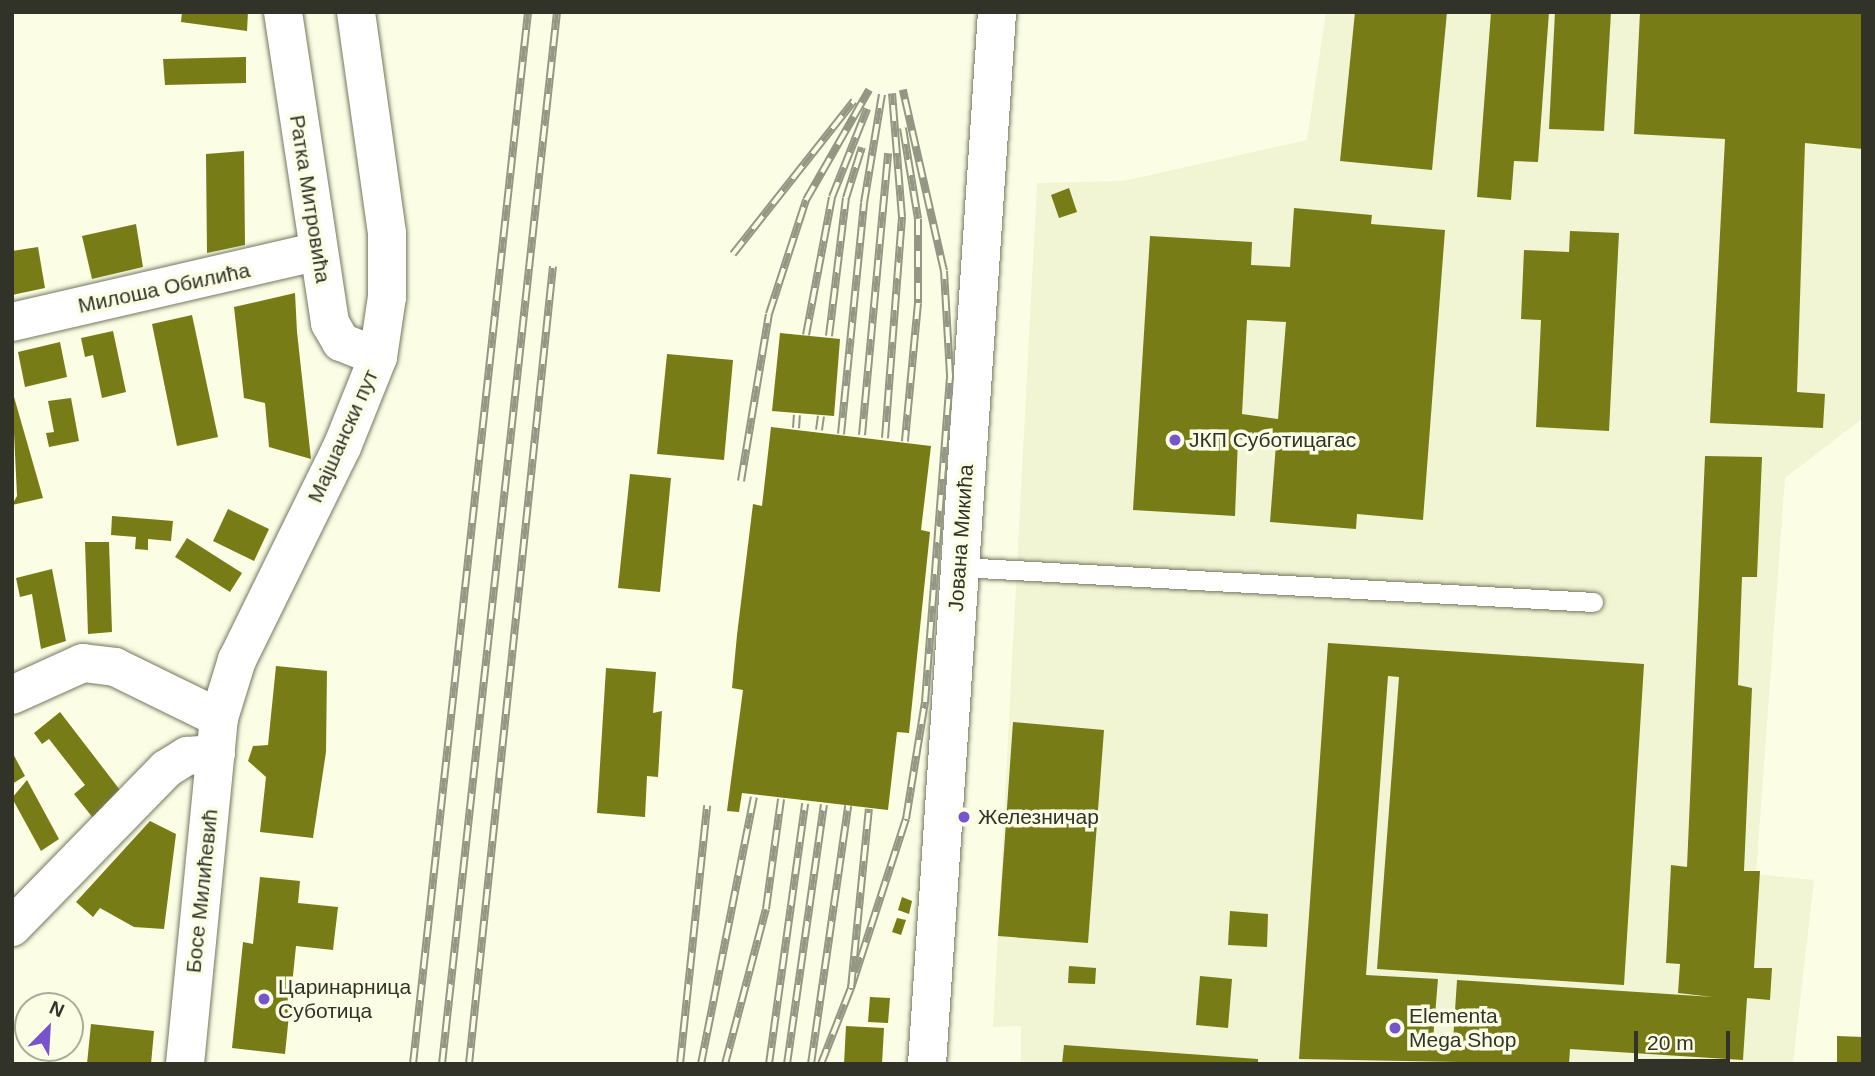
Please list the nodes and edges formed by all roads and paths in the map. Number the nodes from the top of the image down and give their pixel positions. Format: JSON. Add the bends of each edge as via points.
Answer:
{"nodes":[{"id":1,"x":283,"y":12,"type":"edge"},
{"id":2,"x":356,"y":12,"type":"edge"},
{"id":3,"x":997,"y":12,"type":"edge"},
{"id":4,"x":316,"y":252,"type":"junction"},
{"id":5,"x":12,"y":321,"type":"edge"},
{"id":6,"x":378,"y":357,"type":"junction"},
{"id":7,"x":960,"y":567,"type":"junction"},
{"id":8,"x":1592,"y":602,"type":"dead end"},
{"id":9,"x":12,"y":695,"type":"edge"},
{"id":10,"x":218,"y":736,"type":"junction"},
{"id":11,"x":12,"y":928,"type":"edge"},
{"id":12,"x":185,"y":1064,"type":"edge"},
{"id":13,"x":927,"y":1064,"type":"edge"}],
"edges":[{"from":1,"to":4,"type":"street","name":"Ратка Митровића"},
{"from":2,"to":6,"type":"street","name":"Мајшански пут","via":[[387,233],[387,297]]},
{"from":3,"to":7,"type":"street","name":"Јована Микића"},
{"from":4,"to":5,"type":"street","name":"Милоша Обилића"},
{"from":4,"to":6,"type":"street","name":"Ратка Митровића","via":[[335,332],[357,351]]},
{"from":6,"to":10,"type":"street","name":"Мајшански пут","via":[[342,447],[237,660]]},
{"from":7,"to":8,"type":"lane"},
{"from":7,"to":13,"type":"street","name":"Јована Микића"},
{"from":9,"to":10,"type":"street","via":[[83,663],[116,667]]},
{"from":10,"to":11,"type":"street","via":[[166,769]]},
{"from":10,"to":12,"type":"street","name":"Босе Милићевић"}]}
